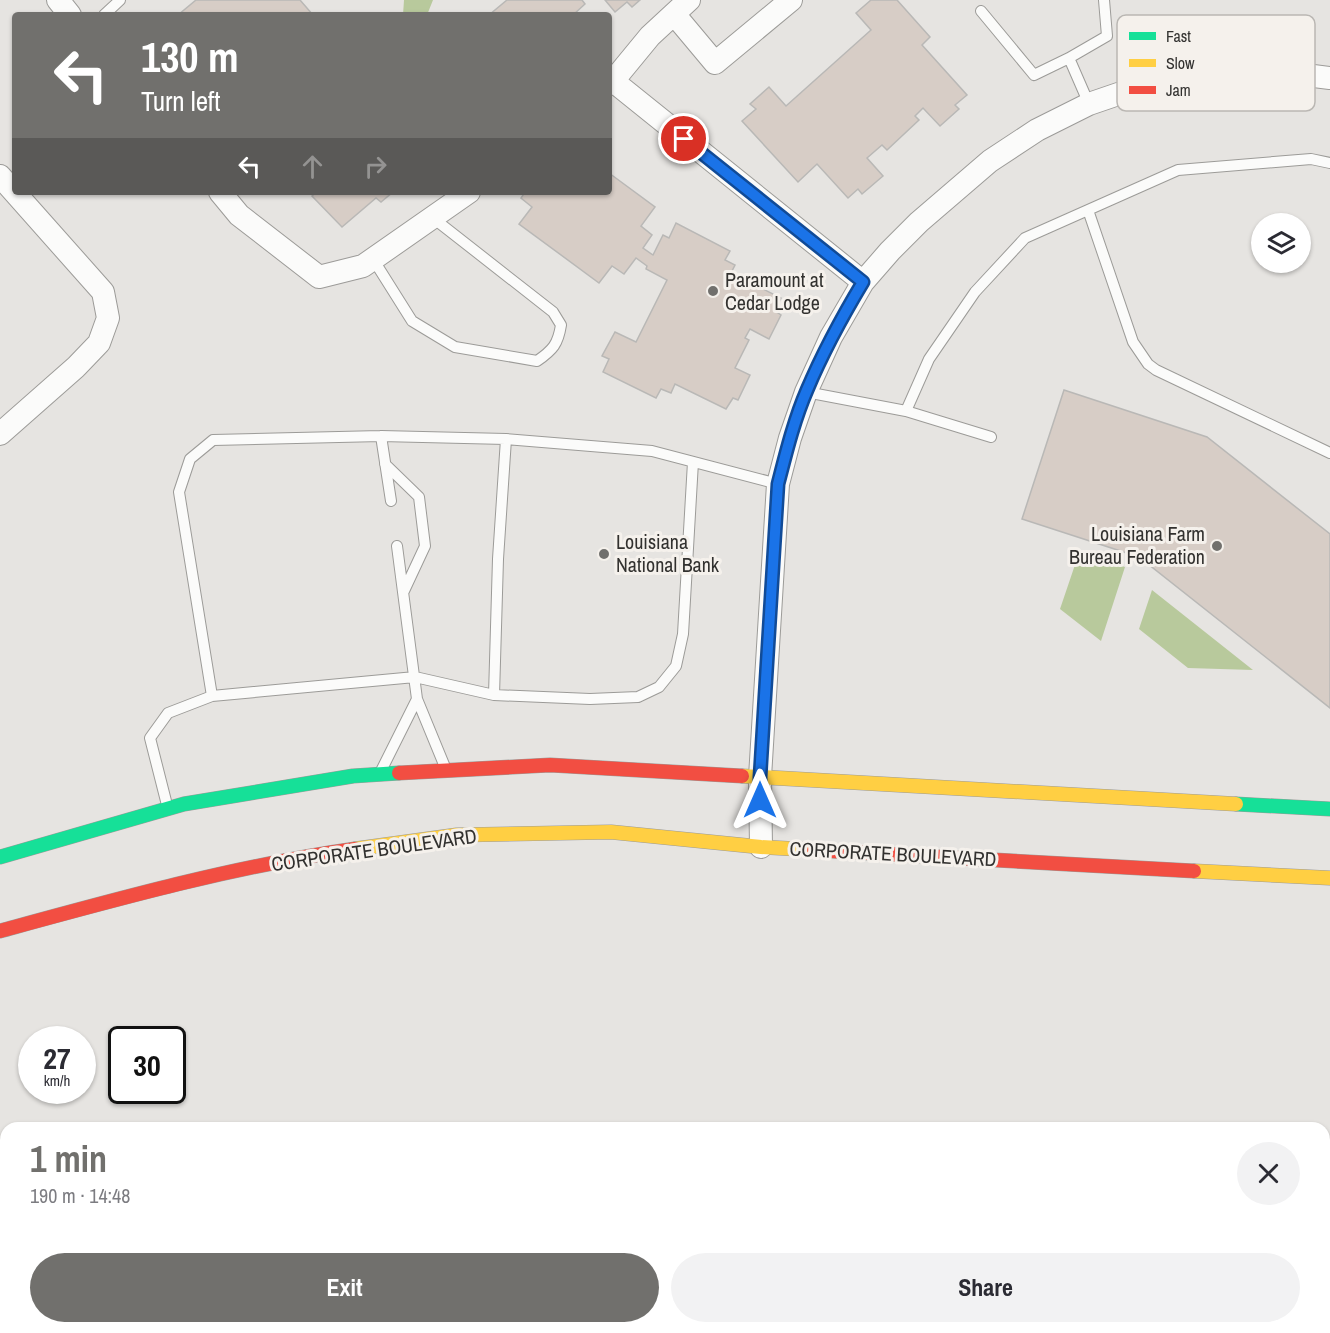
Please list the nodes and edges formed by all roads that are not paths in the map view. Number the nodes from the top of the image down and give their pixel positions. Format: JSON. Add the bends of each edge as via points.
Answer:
{"nodes":[{"id":1,"x":58,"y":0,"type":"edge"},
{"id":2,"x":120,"y":0,"type":"edge"},
{"id":3,"x":791,"y":0,"type":"edge"},
{"id":4,"x":1104,"y":0,"type":"edge"},
{"id":5,"x":682,"y":7,"type":"edge"},
{"id":6,"x":981,"y":11,"type":"dead end"},
{"id":7,"x":68,"y":12,"type":"edge"},
{"id":8,"x":107,"y":12,"type":"edge"},
{"id":9,"x":1069,"y":58,"type":"junction"},
{"id":10,"x":1315,"y":76,"type":"edge"},
{"id":11,"x":1330,"y":78,"type":"edge"},
{"id":12,"x":612,"y":82,"type":"edge"},
{"id":13,"x":612,"y":84,"type":"edge"},
{"id":14,"x":1117,"y":94,"type":"edge"},
{"id":15,"x":1089,"y":104,"type":"junction"},
{"id":16,"x":1330,"y":163,"type":"edge"},
{"id":17,"x":0,"y":176,"type":"edge"},
{"id":18,"x":12,"y":190,"type":"edge"},
{"id":19,"x":17,"y":195,"type":"edge"},
{"id":20,"x":222,"y":195,"type":"edge"},
{"id":21,"x":465,"y":195,"type":"edge"},
{"id":22,"x":1088,"y":210,"type":"junction"},
{"id":23,"x":432,"y":218,"type":"junction"},
{"id":24,"x":373,"y":259,"type":"junction"},
{"id":25,"x":863,"y":282,"type":"junction"},
{"id":26,"x":806,"y":392,"type":"junction"},
{"id":27,"x":906,"y":411,"type":"junction"},
{"id":28,"x":0,"y":434,"type":"edge"},
{"id":29,"x":381,"y":436,"type":"junction"},
{"id":30,"x":991,"y":437,"type":"dead end"},
{"id":31,"x":506,"y":439,"type":"junction"},
{"id":32,"x":1330,"y":453,"type":"edge"},
{"id":33,"x":693,"y":462,"type":"junction"},
{"id":34,"x":385,"y":464,"type":"junction"},
{"id":35,"x":778,"y":484,"type":"junction"},
{"id":36,"x":390,"y":501,"type":"dead end"},
{"id":37,"x":397,"y":546,"type":"dead end"},
{"id":38,"x":404,"y":592,"type":"junction"},
{"id":39,"x":414,"y":677,"type":"junction"},
{"id":40,"x":494,"y":695,"type":"junction"},
{"id":41,"x":212,"y":696,"type":"junction"},
{"id":42,"x":417,"y":699,"type":"junction"},
{"id":43,"x":446,"y":771,"type":"junction"},
{"id":44,"x":379,"y":774,"type":"junction"},
{"id":45,"x":760,"y":777,"type":"junction"},
{"id":46,"x":168,"y":809,"type":"junction"},
{"id":47,"x":1330,"y":809,"type":"edge"},
{"id":48,"x":760,"y":847,"type":"junction"},
{"id":49,"x":0,"y":857,"type":"edge"},
{"id":50,"x":1330,"y":878,"type":"edge"},
{"id":51,"x":0,"y":931,"type":"edge"}],
"edges":[{"from":1,"to":7,"type":"street"},
{"from":2,"to":8,"type":"lane"},
{"from":3,"to":5,"type":"street","via":[[715,63]]},
{"from":4,"to":9,"type":"lane","via":[[1107,36]]},
{"from":5,"to":12,"type":"street","via":[[650,36]]},
{"from":6,"to":9,"type":"lane","via":[[1034,75]]},
{"from":9,"to":15,"type":"lane"},
{"from":10,"to":11,"type":"street"},
{"from":13,"to":25,"type":"street"},
{"from":14,"to":15,"type":"street"},
{"from":15,"to":25,"type":"street","via":[[1037,130],[990,161],[918,222]]},
{"from":16,"to":22,"type":"lane","via":[[1311,159],[1178,170]]},
{"from":17,"to":18,"type":"street"},
{"from":19,"to":28,"type":"street","via":[[103,292],[108,318],[99,343]]},
{"from":20,"to":24,"type":"street","via":[[239,215],[319,277],[363,266]]},
{"from":21,"to":23,"type":"street"},
{"from":22,"to":27,"type":"lane","via":[[1025,238],[975,292],[929,359]]},
{"from":22,"to":32,"type":"lane","via":[[1133,342],[1148,364]]},
{"from":23,"to":24,"type":"street"},
{"from":23,"to":24,"type":"lane","via":[[553,312],[561,325],[559,340],[549,353],[537,362],[455,347],[412,321]]},
{"from":25,"to":26,"type":"street","via":[[831,337]]},
{"from":26,"to":27,"type":"lane"},
{"from":26,"to":35,"type":"street"},
{"from":27,"to":30,"type":"lane"},
{"from":29,"to":31,"type":"lane"},
{"from":29,"to":34,"type":"lane"},
{"from":29,"to":41,"type":"lane","via":[[213,440],[190,459],[179,492]]},
{"from":31,"to":33,"type":"lane","via":[[652,451]]},
{"from":31,"to":40,"type":"lane"},
{"from":33,"to":35,"type":"lane"},
{"from":33,"to":40,"type":"lane","via":[[683,634],[676,666],[659,687],[638,697]]},
{"from":34,"to":36,"type":"lane"},
{"from":34,"to":38,"type":"lane","via":[[419,497],[425,546]]},
{"from":35,"to":45,"type":"street"},
{"from":37,"to":38,"type":"lane"},
{"from":38,"to":39,"type":"lane"},
{"from":39,"to":40,"type":"lane"},
{"from":39,"to":41,"type":"lane"},
{"from":39,"to":42,"type":"lane"},
{"from":41,"to":46,"type":"lane","via":[[168,713],[150,738]]},
{"from":42,"to":43,"type":"lane"},
{"from":42,"to":44,"type":"lane"},
{"from":43,"to":44,"type":"street"},
{"from":43,"to":45,"type":"street","via":[[550,765]]},
{"from":44,"to":46,"type":"street"},
{"from":45,"to":47,"type":"street"},
{"from":45,"to":48,"type":"street"},
{"from":46,"to":49,"type":"street"},
{"from":48,"to":50,"type":"street","name":"CORPORATE BOULEVARD"},
{"from":48,"to":51,"type":"street","name":"CORPORATE BOULEVARD","via":[[611,832],[457,835],[299,857],[120,898]]}]}
